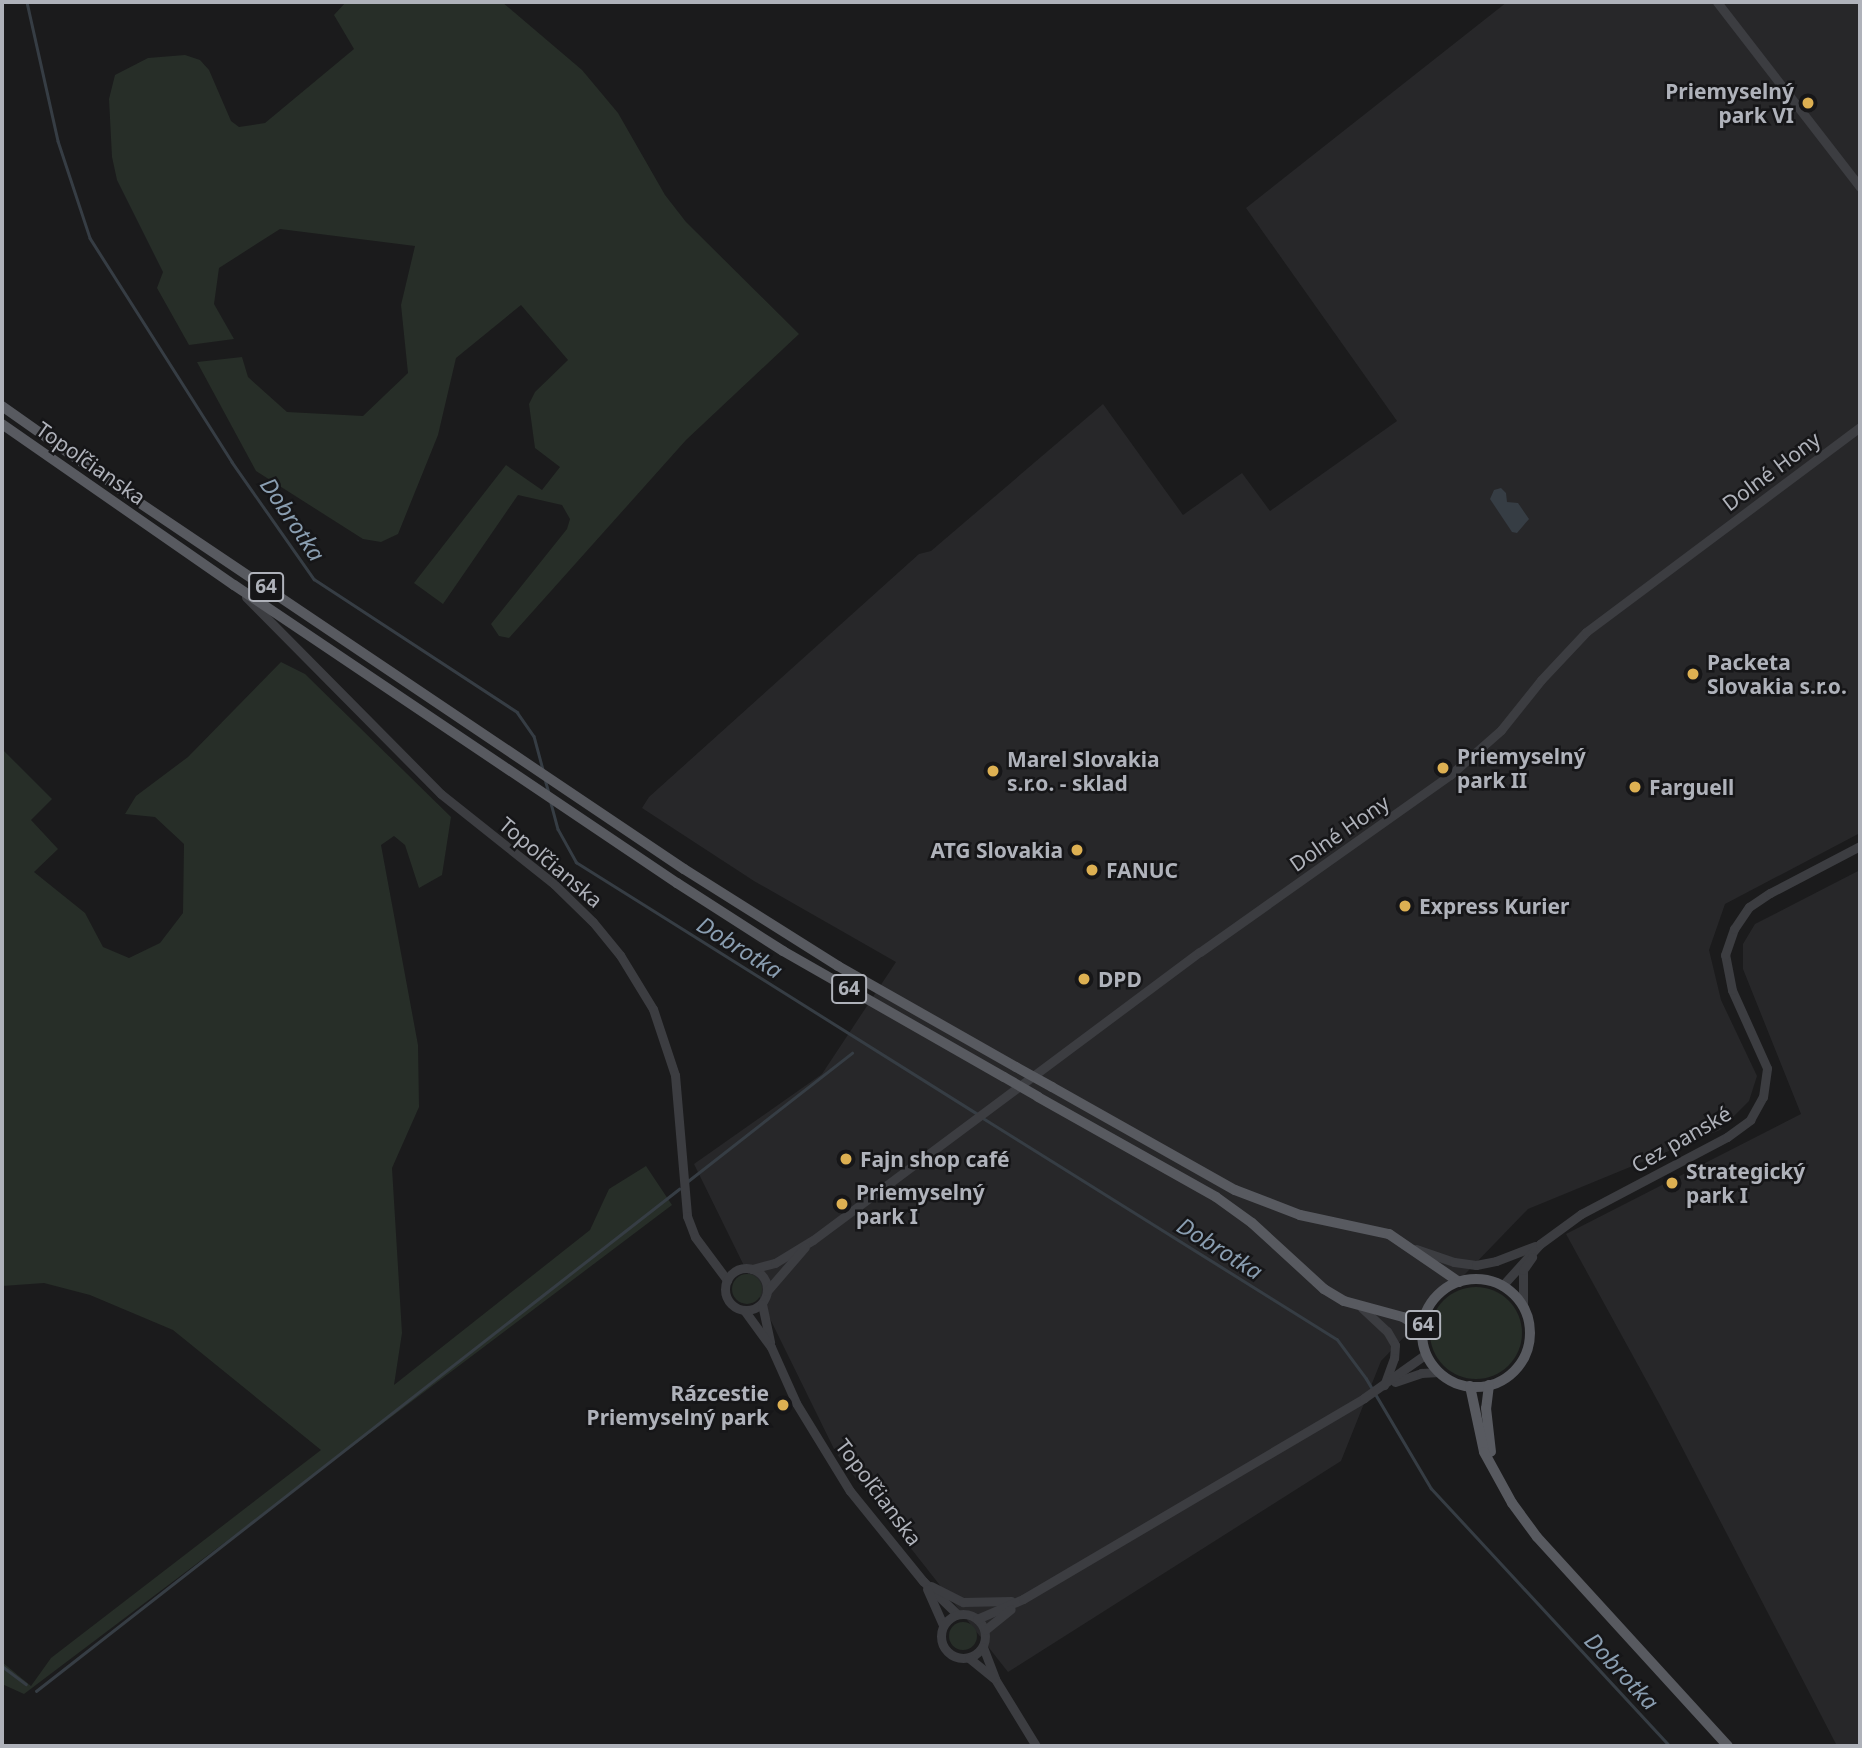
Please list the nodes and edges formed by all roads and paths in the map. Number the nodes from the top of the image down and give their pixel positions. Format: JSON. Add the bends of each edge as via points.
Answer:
{"nodes":[{"id":1,"x":1717,"y":2,"type":"edge"},
{"id":2,"x":1860,"y":187,"type":"edge"},
{"id":3,"x":2,"y":406,"type":"edge"},
{"id":4,"x":2,"y":424,"type":"edge"},
{"id":5,"x":1860,"y":427,"type":"edge"},
{"id":6,"x":234,"y":585,"type":"junction"},
{"id":7,"x":1860,"y":846,"type":"edge"},
{"id":8,"x":813,"y":1240,"type":"junction"},
{"id":9,"x":1540,"y":1244,"type":"junction"},
{"id":10,"x":1416,"y":1250,"type":"junction"},
{"id":11,"x":752,"y":1269,"type":"junction"},
{"id":12,"x":727,"y":1280,"type":"junction"},
{"id":13,"x":1460,"y":1282,"type":"junction"},
{"id":14,"x":1502,"y":1286,"type":"junction"},
{"id":15,"x":767,"y":1291,"type":"junction"},
{"id":16,"x":762,"y":1304,"type":"junction"},
{"id":17,"x":1523,"y":1306,"type":"junction"},
{"id":18,"x":1362,"y":1308,"type":"junction"},
{"id":19,"x":744,"y":1310,"type":"junction"},
{"id":20,"x":1422,"y":1329,"type":"junction"},
{"id":21,"x":771,"y":1348,"type":"junction"},
{"id":22,"x":1426,"y":1354,"type":"junction"},
{"id":23,"x":1439,"y":1372,"type":"junction"},
{"id":24,"x":1489,"y":1385,"type":"junction"},
{"id":25,"x":1384,"y":1386,"type":"junction"},
{"id":26,"x":1470,"y":1387,"type":"junction"},
{"id":27,"x":1492,"y":1465,"type":"junction"},
{"id":28,"x":923,"y":1581,"type":"junction"},
{"id":29,"x":1023,"y":1599,"type":"junction"},
{"id":30,"x":957,"y":1615,"type":"junction"},
{"id":31,"x":977,"y":1619,"type":"junction"},
{"id":32,"x":943,"y":1625,"type":"junction"},
{"id":33,"x":985,"y":1630,"type":"junction"},
{"id":34,"x":983,"y":1647,"type":"junction"},
{"id":35,"x":969,"y":1658,"type":"junction"},
{"id":36,"x":995,"y":1679,"type":"junction"},
{"id":37,"x":1036,"y":1746,"type":"edge"},
{"id":38,"x":1728,"y":1746,"type":"edge"}],
"edges":[{"from":1,"to":2,"type":"street"},
{"from":3,"to":10,"type":"main road","number":"64","bridge":true,"via":[[791,938],[1235,1190],[1300,1215],[1390,1234]]},
{"from":4,"to":6,"type":"main road","name":"Topoľčianska","number":"64"},
{"from":5,"to":8,"type":"street","name":"Dolné Hony","via":[[1586,632],[1501,730],[1450,775],[1200,952]]},
{"from":6,"to":12,"type":"street","name":"Topoľčianska","via":[[433,787],[554,884],[620,955],[653,1009],[672,1064],[687,1216],[695,1237]]},
{"from":6,"to":18,"type":"main road","number":"64","bridge":true,"via":[[783,951],[1216,1197],[1252,1223],[1324,1289]]},
{"from":7,"to":9,"type":"street","name":"Cez panské","via":[[1770,893],[1749,907],[1734,929],[1725,955],[1732,990],[1767,1068],[1763,1097],[1750,1120],[1727,1137],[1581,1214]]},
{"from":8,"to":11,"type":"street","name":"Dolné Hony","via":[[775,1263]]},
{"from":8,"to":15,"type":"street","name":"Dolné Hony"},
{"from":9,"to":10,"type":"street","via":[[1476,1265]]},
{"from":9,"to":14,"type":"street"},
{"from":9,"to":17,"type":"street","via":[[1523,1270]]},
{"from":10,"to":13,"type":"main road","number":"64"},
{"from":11,"to":12,"type":"street","via":[[738,1270]]},
{"from":11,"to":15,"type":"street","via":[[764,1277]]},
{"from":12,"to":19,"type":"street","via":[[728,1300]]},
{"from":13,"to":14,"type":"main road","via":[[1488,1280]]},
{"from":13,"to":20,"type":"main road","number":"64","via":[[1434,1300]]},
{"from":14,"to":17,"type":"main road"},
{"from":15,"to":16,"type":"street"},
{"from":16,"to":19,"type":"street"},
{"from":16,"to":21,"type":"street","name":"Topoľčianska"},
{"from":17,"to":24,"type":"main road","via":[[1530,1327],[1525,1355],[1508,1377]]},
{"from":18,"to":20,"type":"main road","number":"64","via":[[1403,1317]]},
{"from":18,"to":25,"type":"street","via":[[1395,1345]]},
{"from":19,"to":21,"type":"street","name":"Topoľčianska"},
{"from":20,"to":22,"type":"main road","number":"64"},
{"from":21,"to":28,"type":"street","name":"Topoľčianska","via":[[825,1455]]},
{"from":22,"to":23,"type":"main road","number":"64"},
{"from":22,"to":25,"type":"street"},
{"from":23,"to":25,"type":"street"},
{"from":23,"to":26,"type":"main road","number":"64"},
{"from":24,"to":26,"type":"main road"},
{"from":24,"to":27,"type":"main road","via":[[1486,1408]]},
{"from":25,"to":29,"type":"street"},
{"from":26,"to":27,"type":"main road"},
{"from":27,"to":38,"type":"main road","via":[[1537,1537]]},
{"from":28,"to":29,"type":"street","via":[[963,1602]]},
{"from":28,"to":30,"type":"street","name":"Topoľčianska"},
{"from":28,"to":32,"type":"street","name":"Topoľčianska"},
{"from":29,"to":31,"type":"street"},
{"from":29,"to":33,"type":"street"},
{"from":30,"to":31,"type":"street"},
{"from":30,"to":32,"type":"street"},
{"from":31,"to":33,"type":"street"},
{"from":32,"to":35,"type":"street","name":"Topoľčianska","via":[[940,1633],[945,1650],[960,1659]]},
{"from":33,"to":34,"type":"street","name":"Topoľčianska"},
{"from":34,"to":35,"type":"street"},
{"from":34,"to":36,"type":"street","name":"Topoľčianska"},
{"from":35,"to":36,"type":"street","name":"Topoľčianska"},
{"from":36,"to":37,"type":"street","name":"Topoľčianska"}]}
